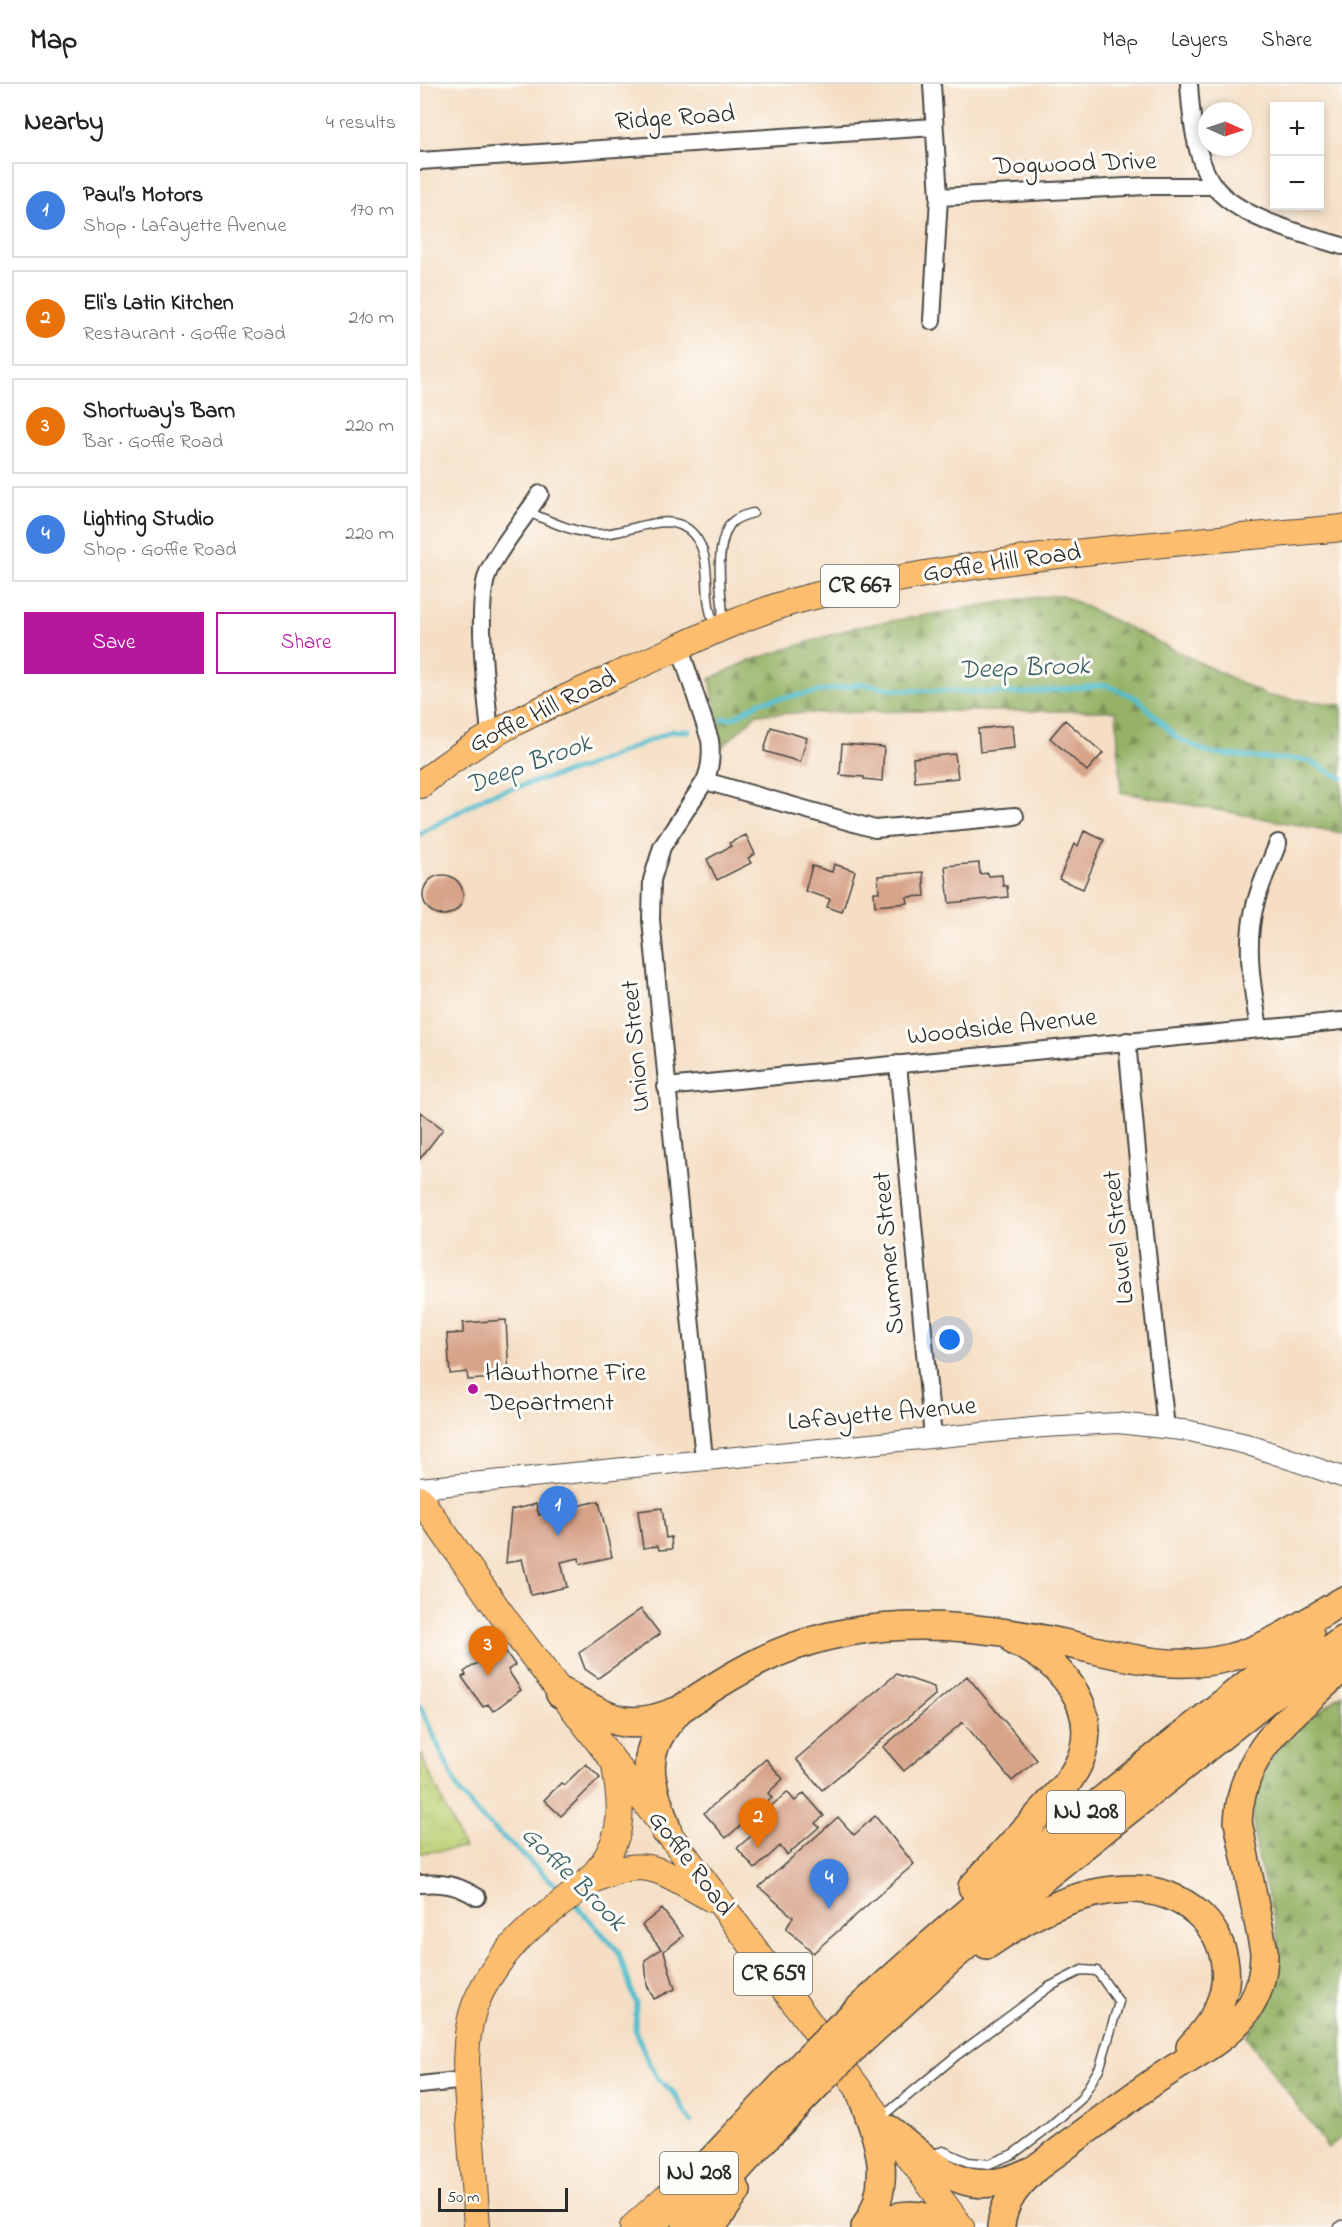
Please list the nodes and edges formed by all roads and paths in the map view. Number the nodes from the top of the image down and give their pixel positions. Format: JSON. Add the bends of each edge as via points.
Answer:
{"nodes":[{"id":1,"x":932,"y":84,"type":"edge"},
{"id":2,"x":1189,"y":84,"type":"edge"},
{"id":3,"x":934,"y":127,"type":"junction"},
{"id":4,"x":420,"y":161,"type":"edge"},
{"id":5,"x":1214,"y":186,"type":"junction"},
{"id":6,"x":939,"y":197,"type":"junction"},
{"id":7,"x":1342,"y":246,"type":"edge"},
{"id":8,"x":932,"y":321,"type":"dead end"},
{"id":9,"x":540,"y":494,"type":"dead end"},
{"id":10,"x":528,"y":512,"type":"junction"},
{"id":11,"x":753,"y":513,"type":"dead end"},
{"id":12,"x":1342,"y":528,"type":"edge"},
{"id":13,"x":719,"y":630,"type":"junction"},
{"id":14,"x":680,"y":648,"type":"junction"},
{"id":15,"x":490,"y":735,"type":"junction"},
{"id":16,"x":705,"y":781,"type":"junction"},
{"id":17,"x":420,"y":785,"type":"edge"},
{"id":18,"x":1015,"y":816,"type":"dead end"},
{"id":19,"x":1278,"y":843,"type":"dead end"},
{"id":20,"x":1342,"y":1021,"type":"edge"},
{"id":21,"x":1258,"y":1029,"type":"junction"},
{"id":22,"x":1127,"y":1041,"type":"junction"},
{"id":23,"x":898,"y":1064,"type":"junction"},
{"id":24,"x":666,"y":1087,"type":"junction"},
{"id":25,"x":1166,"y":1428,"type":"junction"},
{"id":26,"x":933,"y":1438,"type":"junction"},
{"id":27,"x":704,"y":1459,"type":"junction"},
{"id":28,"x":1342,"y":1477,"type":"edge"},
{"id":29,"x":420,"y":1488,"type":"edge"},
{"id":30,"x":420,"y":1499,"type":"edge"},
{"id":31,"x":1342,"y":1601,"type":"edge"},
{"id":32,"x":1342,"y":1609,"type":"edge"},
{"id":33,"x":976,"y":1629,"type":"junction"},
{"id":34,"x":1342,"y":1640,"type":"edge"},
{"id":35,"x":1342,"y":1668,"type":"edge"},
{"id":36,"x":561,"y":1694,"type":"junction"},
{"id":37,"x":675,"y":1713,"type":"junction"},
{"id":38,"x":615,"y":1765,"type":"junction"},
{"id":39,"x":666,"y":1830,"type":"junction"},
{"id":40,"x":420,"y":1884,"type":"edge"},
{"id":41,"x":575,"y":1893,"type":"junction"},
{"id":42,"x":477,"y":1897,"type":"dead end"},
{"id":43,"x":719,"y":1903,"type":"junction"},
{"id":44,"x":847,"y":2037,"type":"junction"},
{"id":45,"x":812,"y":2072,"type":"junction"},
{"id":46,"x":1160,"y":2077,"type":"junction"},
{"id":47,"x":466,"y":2080,"type":"junction"},
{"id":48,"x":420,"y":2085,"type":"edge"},
{"id":49,"x":861,"y":2094,"type":"junction"},
{"id":50,"x":748,"y":2120,"type":"junction"},
{"id":51,"x":884,"y":2124,"type":"junction"},
{"id":52,"x":924,"y":2156,"type":"junction"},
{"id":53,"x":1036,"y":2168,"type":"junction"},
{"id":54,"x":477,"y":2227,"type":"edge"},
{"id":55,"x":633,"y":2227,"type":"edge"},
{"id":56,"x":652,"y":2227,"type":"edge"},
{"id":57,"x":686,"y":2227,"type":"edge"},
{"id":58,"x":712,"y":2227,"type":"edge"},
{"id":59,"x":865,"y":2227,"type":"edge"},
{"id":60,"x":872,"y":2227,"type":"edge"},
{"id":61,"x":949,"y":2227,"type":"edge"},
{"id":62,"x":961,"y":2227,"type":"edge"},
{"id":63,"x":1001,"y":2227,"type":"edge"}],
"edges":[{"from":1,"to":3,"type":"street"},
{"from":2,"to":5,"type":"street","via":[[1194,133]]},
{"from":3,"to":4,"type":"street","name":"Ridge Road"},
{"from":3,"to":6,"type":"street"},
{"from":5,"to":6,"type":"street","name":"Dogwood Drive"},
{"from":5,"to":7,"type":"street","via":[[1241,210]]},
{"from":6,"to":8,"type":"street"},
{"from":9,"to":10,"type":"street"},
{"from":10,"to":13,"type":"lane","via":[[567,528],[596,534],[612,534],[650,523],[687,529],[703,553],[709,611]]},
{"from":10,"to":15,"type":"street","via":[[488,573],[483,597]]},
{"from":11,"to":13,"type":"lane","via":[[732,522],[723,544],[724,613]]},
{"from":12,"to":13,"type":"main road","name":"Goffle Hill Road","number":"CR 667","via":[[983,564],[848,588],[765,611]]},
{"from":13,"to":14,"type":"main road","name":"Goffle Hill Road","number":"CR 667"},
{"from":14,"to":15,"type":"main road","name":"Goffle Hill Road","number":"CR 667"},
{"from":14,"to":16,"type":"street","name":"Union Street","via":[[710,740],[712,756]]},
{"from":15,"to":17,"type":"main road","name":"Goffle Hill Road","number":"CR 667"},
{"from":16,"to":18,"type":"street","via":[[875,829]]},
{"from":16,"to":24,"type":"street","name":"Union Street","via":[[662,848],[652,880],[651,920]]},
{"from":19,"to":21,"type":"street","via":[[1260,888],[1251,928],[1251,974]]},
{"from":20,"to":21,"type":"street","name":"Woodside Avenue"},
{"from":21,"to":22,"type":"street","name":"Woodside Avenue"},
{"from":22,"to":23,"type":"street","name":"Woodside Avenue"},
{"from":22,"to":25,"type":"street","name":"Laurel Street"},
{"from":23,"to":24,"type":"street","name":"Woodside Avenue"},
{"from":23,"to":26,"type":"street","name":"Summer Street"},
{"from":24,"to":27,"type":"street","name":"Union Street"},
{"from":25,"to":26,"type":"street","name":"Lafayette Avenue","via":[[1118,1423]]},
{"from":25,"to":28,"type":"street","name":"Lafayette Avenue","via":[[1246,1444]]},
{"from":26,"to":27,"type":"street","name":"Lafayette Avenue"},
{"from":27,"to":29,"type":"street","name":"Lafayette Avenue"},
{"from":30,"to":36,"type":"main road","name":"Goffle Road","number":"CR 659"},
{"from":31,"to":33,"type":"highway","via":[[1250,1650],[1228,1658],[1182,1664],[1130,1659],[1055,1641]]},
{"from":32,"to":44,"type":"highway","number":"NJ 208","via":[[1030,1857],[935,1938]]},
{"from":33,"to":37,"type":"highway","via":[[944,1625],[878,1627],[819,1639],[762,1660]]},
{"from":33,"to":44,"type":"highway","via":[[1026,1647],[1062,1673],[1083,1711],[1084,1749],[1077,1767],[1050,1804]]},
{"from":34,"to":44,"type":"highway","number":"NJ 208","via":[[1045,1877],[950,1960]]},
{"from":35,"to":46,"type":"highway","via":[[1267,1741],[1253,1760],[1244,1783],[1238,1822],[1264,1951],[1264,1970],[1250,2007],[1208,2046]]},
{"from":36,"to":37,"type":"highway","via":[[597,1713],[630,1723],[646,1723]]},
{"from":36,"to":38,"type":"main road","name":"Goffle Road","number":"CR 659"},
{"from":37,"to":39,"type":"highway","via":[[661,1728],[649,1763]]},
{"from":38,"to":39,"type":"main road","name":"Goffle Road","number":"CR 659"},
{"from":38,"to":41,"type":"main road","via":[[618,1830],[600,1868]]},
{"from":39,"to":43,"type":"main road","name":"Goffle Road","number":"CR 659"},
{"from":40,"to":42,"type":"street","via":[[450,1884]]},
{"from":41,"to":43,"type":"main road","via":[[623,1868],[637,1866],[662,1872]]},
{"from":41,"to":47,"type":"main road","via":[[514,1944],[484,1985],[469,2031]]},
{"from":43,"to":49,"type":"main road","name":"Goffle Road","number":"CR 659"},
{"from":44,"to":45,"type":"highway","number":"NJ 208","bridge":true},
{"from":44,"to":46,"type":"highway","via":[[1034,1915],[1084,1894],[1153,1891],[1193,1907],[1206,1919],[1220,1942],[1225,1968],[1225,1986],[1209,2024]]},
{"from":45,"to":50,"type":"highway","number":"NJ 208"},
{"from":45,"to":57,"type":"highway","number":"NJ 208"},
{"from":45,"to":58,"type":"highway"},
{"from":46,"to":53,"type":"highway"},
{"from":47,"to":48,"type":"street"},
{"from":47,"to":54,"type":"main road"},
{"from":49,"to":51,"type":"main road","name":"Goffle Road","number":"CR 659"},
{"from":49,"to":59,"type":"highway","via":[[882,2168],[876,2204]]},
{"from":50,"to":55,"type":"main road"},
{"from":50,"to":56,"type":"highway","number":"NJ 208"},
{"from":51,"to":52,"type":"highway"},
{"from":51,"to":52,"type":"lane","via":[[957,2055],[1049,1987],[1082,1970],[1097,1971],[1119,2002],[1100,2067],[1081,2098],[1013,2154],[989,2164],[968,2162],[943,2151]]},
{"from":51,"to":62,"type":"main road","name":"Goffle Road","number":"CR 659"},
{"from":52,"to":53,"type":"highway","via":[[950,2176],[984,2185],[1003,2182]]},
{"from":53,"to":63,"type":"highway","via":[[1007,2201]]},
{"from":60,"to":61,"type":"highway","via":[[897,2215],[926,2217]]}]}
